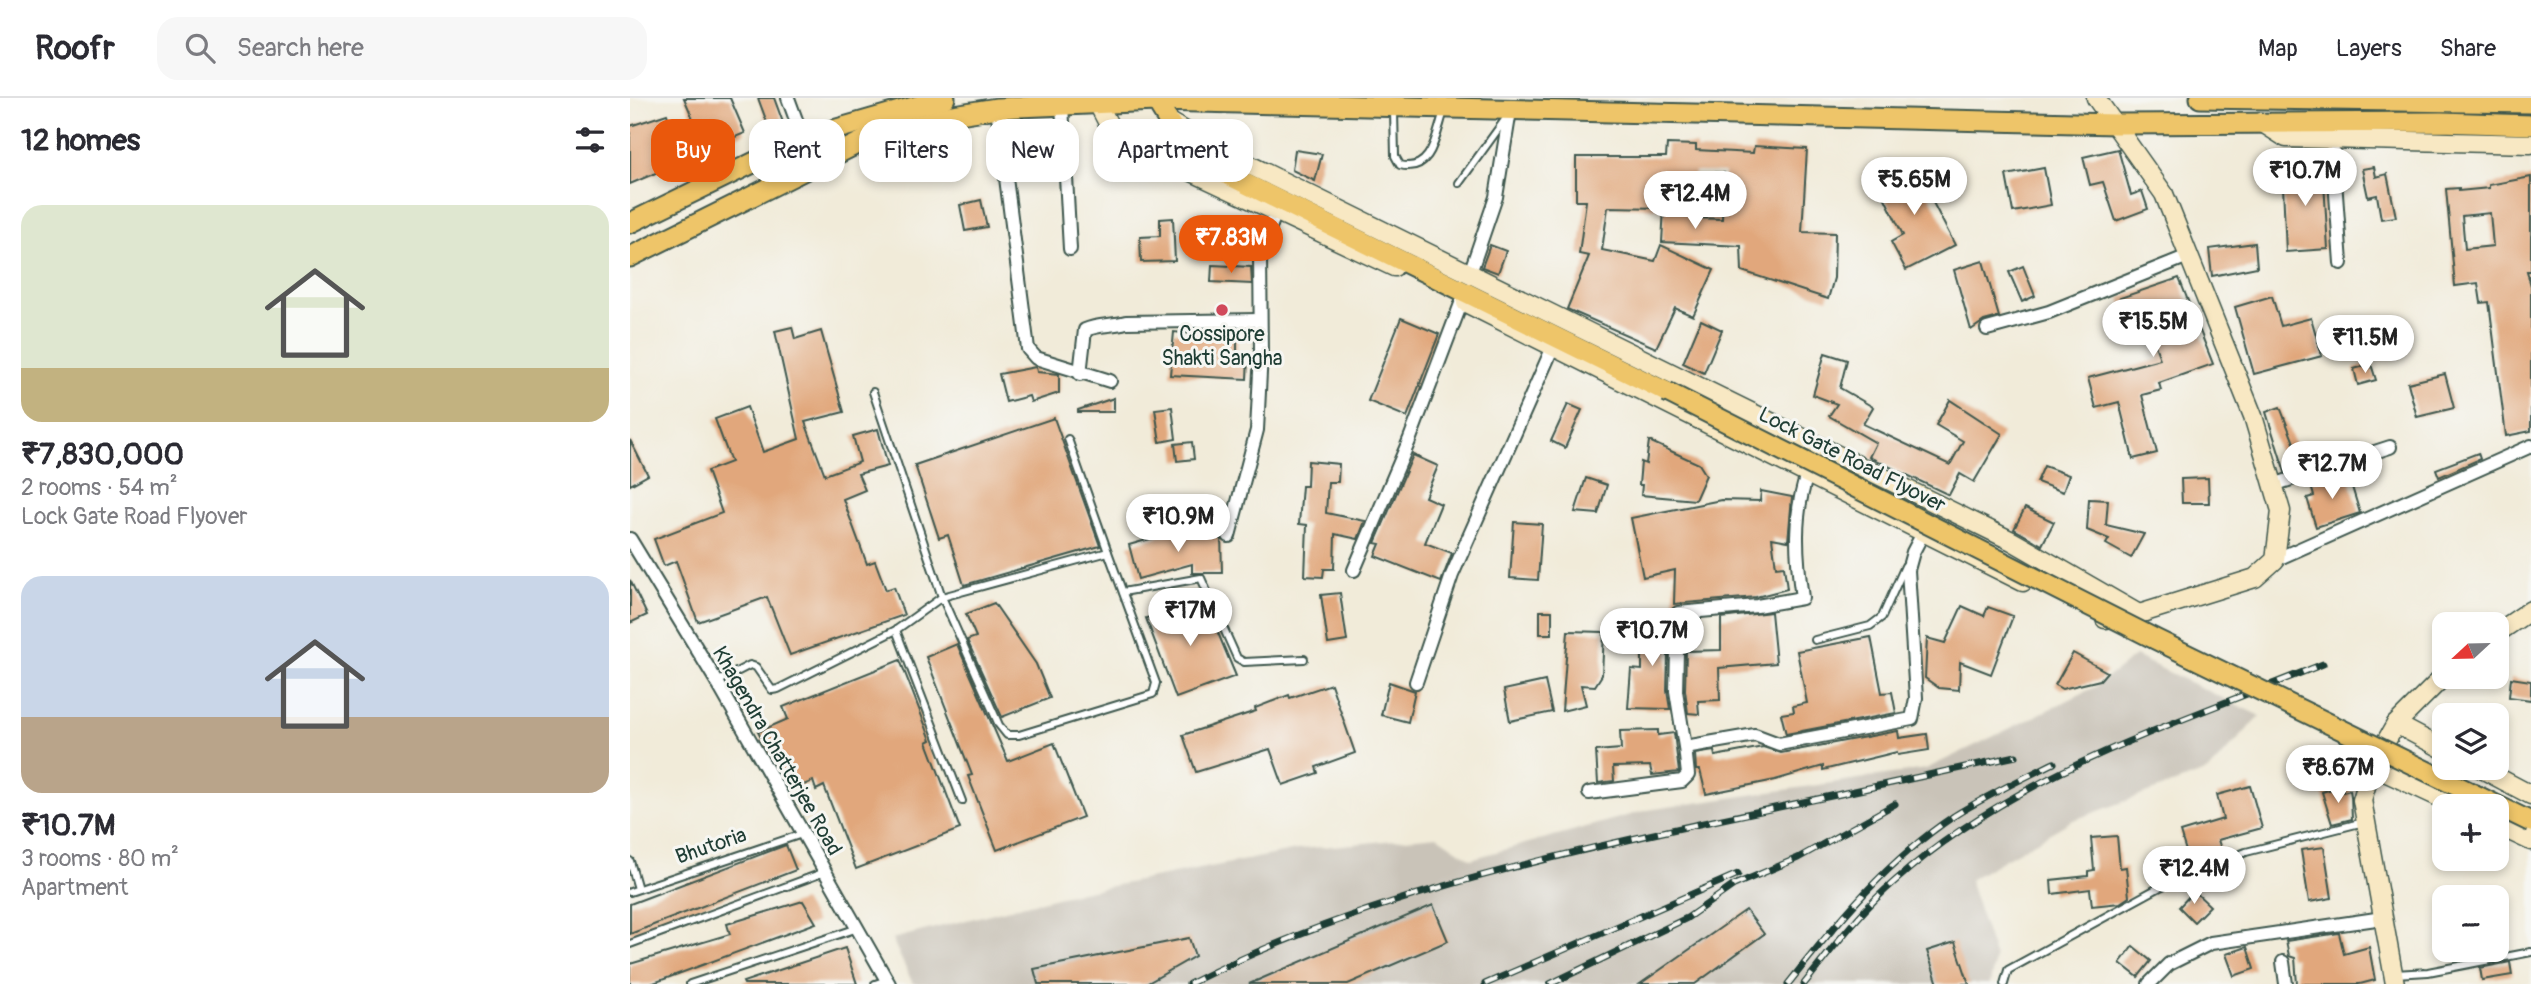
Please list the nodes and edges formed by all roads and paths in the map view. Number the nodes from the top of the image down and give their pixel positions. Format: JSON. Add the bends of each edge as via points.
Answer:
{"nodes":[{"id":1,"x":788,"y":98,"type":"edge"},
{"id":2,"x":945,"y":98,"type":"edge"},
{"id":3,"x":2096,"y":98,"type":"edge"},
{"id":4,"x":2200,"y":98,"type":"edge"},
{"id":5,"x":2272,"y":99,"type":"edge"},
{"id":6,"x":1095,"y":100,"type":"edge"},
{"id":7,"x":1155,"y":100,"type":"edge"},
{"id":8,"x":913,"y":102,"type":"edge"},
{"id":9,"x":2531,"y":103,"type":"edge"},
{"id":10,"x":1062,"y":105,"type":"junction"},
{"id":11,"x":1567,"y":105,"type":"edge"},
{"id":12,"x":997,"y":108,"type":"junction"},
{"id":13,"x":1394,"y":108,"type":"junction"},
{"id":14,"x":1445,"y":109,"type":"junction"},
{"id":15,"x":1510,"y":111,"type":"junction"},
{"id":16,"x":795,"y":119,"type":"edge"},
{"id":17,"x":1166,"y":119,"type":"edge"},
{"id":18,"x":2261,"y":122,"type":"junction"},
{"id":19,"x":2115,"y":124,"type":"junction"},
{"id":20,"x":845,"y":125,"type":"edge"},
{"id":21,"x":2531,"y":125,"type":"edge"},
{"id":22,"x":2332,"y":139,"type":"junction"},
{"id":23,"x":2531,"y":144,"type":"edge"},
{"id":24,"x":845,"y":150,"type":"edge"},
{"id":25,"x":749,"y":165,"type":"edge"},
{"id":26,"x":1253,"y":167,"type":"edge"},
{"id":27,"x":781,"y":182,"type":"edge"},
{"id":28,"x":1244,"y":182,"type":"edge"},
{"id":29,"x":1459,"y":184,"type":"dead end"},
{"id":30,"x":1276,"y":211,"type":"junction"},
{"id":31,"x":630,"y":223,"type":"edge"},
{"id":32,"x":1070,"y":249,"type":"dead end"},
{"id":33,"x":2188,"y":256,"type":"junction"},
{"id":34,"x":630,"y":257,"type":"edge"},
{"id":35,"x":2341,"y":263,"type":"dead end"},
{"id":36,"x":1470,"y":273,"type":"junction"},
{"id":37,"x":1462,"y":301,"type":"junction"},
{"id":38,"x":1259,"y":320,"type":"junction"},
{"id":39,"x":1987,"y":329,"type":"dead end"},
{"id":40,"x":1553,"y":347,"type":"junction"},
{"id":41,"x":1080,"y":374,"type":"junction"},
{"id":42,"x":1111,"y":381,"type":"dead end"},
{"id":43,"x":873,"y":392,"type":"dead end"},
{"id":44,"x":1069,"y":439,"type":"dead end"},
{"id":45,"x":2531,"y":446,"type":"edge"},
{"id":46,"x":2390,"y":447,"type":"dead end"},
{"id":47,"x":1807,"y":475,"type":"junction"},
{"id":48,"x":2273,"y":485,"type":"junction"},
{"id":49,"x":1923,"y":533,"type":"junction"},
{"id":50,"x":1229,"y":536,"type":"dead end"},
{"id":51,"x":630,"y":539,"type":"edge"},
{"id":52,"x":1108,"y":552,"type":"junction"},
{"id":53,"x":1913,"y":552,"type":"junction"},
{"id":54,"x":2275,"y":560,"type":"junction"},
{"id":55,"x":1354,"y":570,"type":"dead end"},
{"id":56,"x":1123,"y":592,"type":"junction"},
{"id":57,"x":942,"y":597,"type":"junction"},
{"id":58,"x":2531,"y":610,"type":"edge"},
{"id":59,"x":2139,"y":614,"type":"junction"},
{"id":60,"x":2510,"y":625,"type":"edge"},
{"id":61,"x":896,"y":630,"type":"junction"},
{"id":62,"x":1815,"y":640,"type":"dead end"},
{"id":63,"x":1304,"y":659,"type":"dead end"},
{"id":64,"x":717,"y":682,"type":"junction"},
{"id":65,"x":1416,"y":682,"type":"dead end"},
{"id":66,"x":2432,"y":688,"type":"edge"},
{"id":67,"x":2396,"y":724,"type":"junction"},
{"id":68,"x":2432,"y":743,"type":"edge"},
{"id":69,"x":1685,"y":747,"type":"junction"},
{"id":70,"x":2372,"y":766,"type":"junction"},
{"id":71,"x":2503,"y":780,"type":"edge"},
{"id":72,"x":1589,"y":793,"type":"dead end"},
{"id":73,"x":2432,"y":794,"type":"edge"},
{"id":74,"x":2531,"y":795,"type":"edge"},
{"id":75,"x":962,"y":801,"type":"dead end"},
{"id":76,"x":2366,"y":821,"type":"junction"},
{"id":77,"x":2531,"y":822,"type":"edge"},
{"id":78,"x":2509,"y":831,"type":"edge"},
{"id":79,"x":802,"y":834,"type":"junction"},
{"id":80,"x":2531,"y":841,"type":"edge"},
{"id":81,"x":630,"y":861,"type":"edge"},
{"id":82,"x":825,"y":873,"type":"junction"},
{"id":83,"x":634,"y":891,"type":"edge"},
{"id":84,"x":2383,"y":918,"type":"junction"},
{"id":85,"x":858,"y":928,"type":"junction"},
{"id":86,"x":630,"y":944,"type":"edge"},
{"id":87,"x":2531,"y":952,"type":"edge"},
{"id":88,"x":2283,"y":962,"type":"dead end"},
{"id":89,"x":2394,"y":979,"type":"edge"},
{"id":90,"x":884,"y":983,"type":"edge"},
{"id":91,"x":690,"y":984,"type":"edge"},
{"id":92,"x":2004,"y":984,"type":"edge"},
{"id":93,"x":2149,"y":984,"type":"edge"},
{"id":94,"x":2286,"y":984,"type":"edge"}],
"edges":[{"from":1,"to":16,"type":"street"},
{"from":2,"to":8,"type":"main road"},
{"from":3,"to":19,"type":"street"},
{"from":4,"to":5,"type":"main road"},
{"from":5,"to":9,"type":"main road"},
{"from":6,"to":7,"type":"main road"},
{"from":6,"to":10,"type":"main road"},
{"from":6,"to":30,"type":"street","via":[[1110,127],[1156,155]]},
{"from":7,"to":13,"type":"main road"},
{"from":7,"to":17,"type":"main road","name":"Lock Gate Road Flyover"},
{"from":8,"to":20,"type":"main road"},
{"from":10,"to":12,"type":"main road"},
{"from":10,"to":32,"type":"street"},
{"from":11,"to":15,"type":"main road"},
{"from":11,"to":19,"type":"main road"},
{"from":12,"to":24,"type":"main road","via":[[953,115]]},
{"from":12,"to":41,"type":"street","via":[[1028,349],[1036,358]]},
{"from":13,"to":14,"type":"main road"},
{"from":13,"to":14,"type":"lane","via":[[1395,156],[1409,167],[1420,165],[1429,156]]},
{"from":14,"to":15,"type":"main road"},
{"from":15,"to":29,"type":"lane"},
{"from":15,"to":36,"type":"street","via":[[1496,197]]},
{"from":18,"to":19,"type":"main road"},
{"from":18,"to":21,"type":"main road"},
{"from":18,"to":22,"type":"street","via":[[2286,138]]},
{"from":19,"to":33,"type":"street","via":[[2164,194]]},
{"from":22,"to":23,"type":"street"},
{"from":22,"to":35,"type":"street"},
{"from":25,"to":31,"type":"main road"},
{"from":26,"to":36,"type":"street"},
{"from":27,"to":34,"type":"main road"},
{"from":28,"to":77,"type":"main road","name":"Lock Gate Road Flyover","bridge":true,"via":[[2155,639]]},
{"from":30,"to":37,"type":"street"},
{"from":30,"to":38,"type":"street","via":[[1260,256]]},
{"from":33,"to":39,"type":"street","via":[[2049,312]]},
{"from":33,"to":48,"type":"street","via":[[2253,416]]},
{"from":36,"to":59,"type":"street","via":[[2012,541]]},
{"from":37,"to":40,"type":"street"},
{"from":37,"to":55,"type":"street"},
{"from":38,"to":41,"type":"street","via":[[1093,326],[1082,337]]},
{"from":38,"to":50,"type":"street","via":[[1257,430]]},
{"from":40,"to":47,"type":"street"},
{"from":40,"to":65,"type":"street","via":[[1452,575]]},
{"from":41,"to":42,"type":"street"},
{"from":43,"to":57,"type":"lane"},
{"from":44,"to":52,"type":"lane"},
{"from":45,"to":54,"type":"street"},
{"from":46,"to":48,"type":"street"},
{"from":47,"to":49,"type":"street"},
{"from":47,"to":69,"type":"street","via":[[1796,524],[1802,598],[1678,613],[1676,691]]},
{"from":48,"to":54,"type":"street","via":[[2281,511]]},
{"from":49,"to":53,"type":"street"},
{"from":49,"to":59,"type":"street","via":[[2099,620]]},
{"from":51,"to":64,"type":"street","name":"Khagendra Chatterjee Road"},
{"from":52,"to":56,"type":"lane"},
{"from":52,"to":57,"type":"lane"},
{"from":53,"to":62,"type":"lane","via":[[1882,617],[1870,626]]},
{"from":53,"to":69,"type":"street","via":[[1908,570],[1915,658],[1916,710],[1912,719],[1779,744],[1755,735]]},
{"from":54,"to":59,"type":"street","via":[[2255,578]]},
{"from":56,"to":57,"type":"lane","via":[[1156,682],[1153,694],[1019,735],[1007,735],[999,725]]},
{"from":56,"to":63,"type":"lane","via":[[1201,578],[1237,658],[1244,662]]},
{"from":57,"to":61,"type":"lane"},
{"from":58,"to":60,"type":"street"},
{"from":61,"to":64,"type":"lane","via":[[778,689],[766,686],[756,667],[750,665]]},
{"from":61,"to":75,"type":"lane"},
{"from":64,"to":79,"type":"street","name":"Khagendra Chatterjee Road"},
{"from":66,"to":67,"type":"street"},
{"from":67,"to":68,"type":"street"},
{"from":67,"to":70,"type":"street"},
{"from":69,"to":72,"type":"street","via":[[1688,775],[1682,781]]},
{"from":70,"to":73,"type":"street"},
{"from":70,"to":76,"type":"street","via":[[2362,800]]},
{"from":71,"to":74,"type":"street"},
{"from":76,"to":84,"type":"street"},
{"from":76,"to":92,"type":"lane","via":[[2246,852],[2160,887],[2008,970]]},
{"from":78,"to":80,"type":"street"},
{"from":79,"to":82,"type":"street","name":"Khagendra Chatterjee Road"},
{"from":79,"to":83,"type":"lane","name":"Bhutoria"},
{"from":81,"to":83,"type":"lane"},
{"from":82,"to":85,"type":"street","name":"Khagendra Chatterjee Road"},
{"from":82,"to":86,"type":"lane"},
{"from":84,"to":89,"type":"street"},
{"from":84,"to":93,"type":"street","via":[[2211,943],[2169,964]]},
{"from":85,"to":90,"type":"street","name":"Khagendra Chatterjee Road"},
{"from":85,"to":91,"type":"lane"},
{"from":87,"to":89,"type":"lane"},
{"from":88,"to":94,"type":"street"}]}
